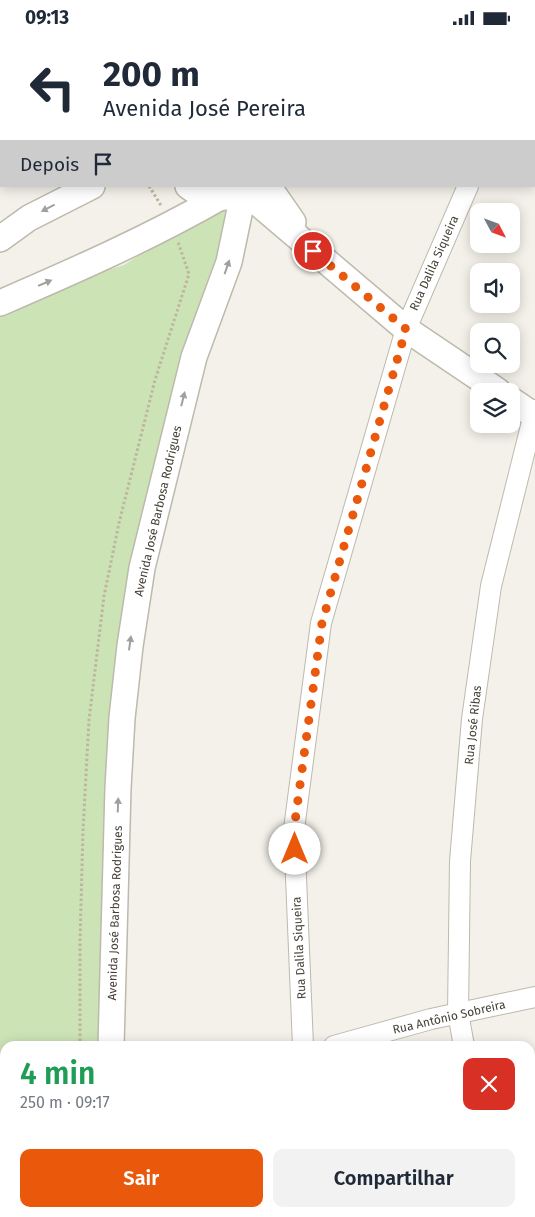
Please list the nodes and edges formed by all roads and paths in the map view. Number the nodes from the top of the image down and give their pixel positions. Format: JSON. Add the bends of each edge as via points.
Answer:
{"nodes":[{"id":1,"x":90,"y":187,"type":"edge"},
{"id":2,"x":151,"y":187,"type":"edge"},
{"id":3,"x":189,"y":187,"type":"edge"},
{"id":4,"x":468,"y":187,"type":"edge"},
{"id":5,"x":253,"y":190,"type":"edge"},
{"id":6,"x":217,"y":199,"type":"junction"},
{"id":7,"x":172,"y":225,"type":"junction"},
{"id":8,"x":0,"y":239,"type":"edge"},
{"id":9,"x":0,"y":303,"type":"edge"},
{"id":10,"x":406,"y":329,"type":"junction"},
{"id":11,"x":155,"y":379,"type":"dead end"},
{"id":12,"x":486,"y":383,"type":"edge"},
{"id":13,"x":520,"y":405,"type":"edge"},
{"id":14,"x":534,"y":414,"type":"edge"},
{"id":15,"x":535,"y":997,"type":"edge"},
{"id":16,"x":458,"y":1013,"type":"junction"},
{"id":17,"x":111,"y":1041,"type":"edge"},
{"id":18,"x":303,"y":1041,"type":"edge"},
{"id":19,"x":352,"y":1041,"type":"edge"},
{"id":20,"x":463,"y":1041,"type":"edge"}],
"edges":[{"from":1,"to":8,"type":"street","one_way":true,"via":[[29,218]]},
{"from":2,"to":7,"type":"path"},
{"from":3,"to":6,"type":"street","via":[[200,195]]},
{"from":4,"to":10,"type":"street","name":"Rua Dalila Siqueira"},
{"from":5,"to":6,"type":"street"},
{"from":5,"to":10,"type":"street","via":[[313,251]]},
{"from":17,"to":5,"type":"street","name":"Avenida José Barbosa Rodrigues","one_way":true,"via":[[122,718],[142,568],[194,357]]},
{"from":6,"to":7,"type":"street"},
{"from":9,"to":7,"type":"street","one_way":true},
{"from":7,"to":11,"type":"path","via":[[188,274]]},
{"from":10,"to":12,"type":"street"},
{"from":10,"to":18,"type":"street","name":"Rua Dalila Siqueira","via":[[322,623],[294,829]]},
{"from":13,"to":14,"type":"street"},
{"from":14,"to":16,"type":"street","name":"Rua José Ribas","via":[[491,586],[472,719],[460,861]]},
{"from":15,"to":16,"type":"street","name":"Rua Antônio Sobreira"},
{"from":16,"to":19,"type":"street","name":"Rua Antônio Sobreira"},
{"from":16,"to":20,"type":"street","name":"Rua José Ribas"}]}
